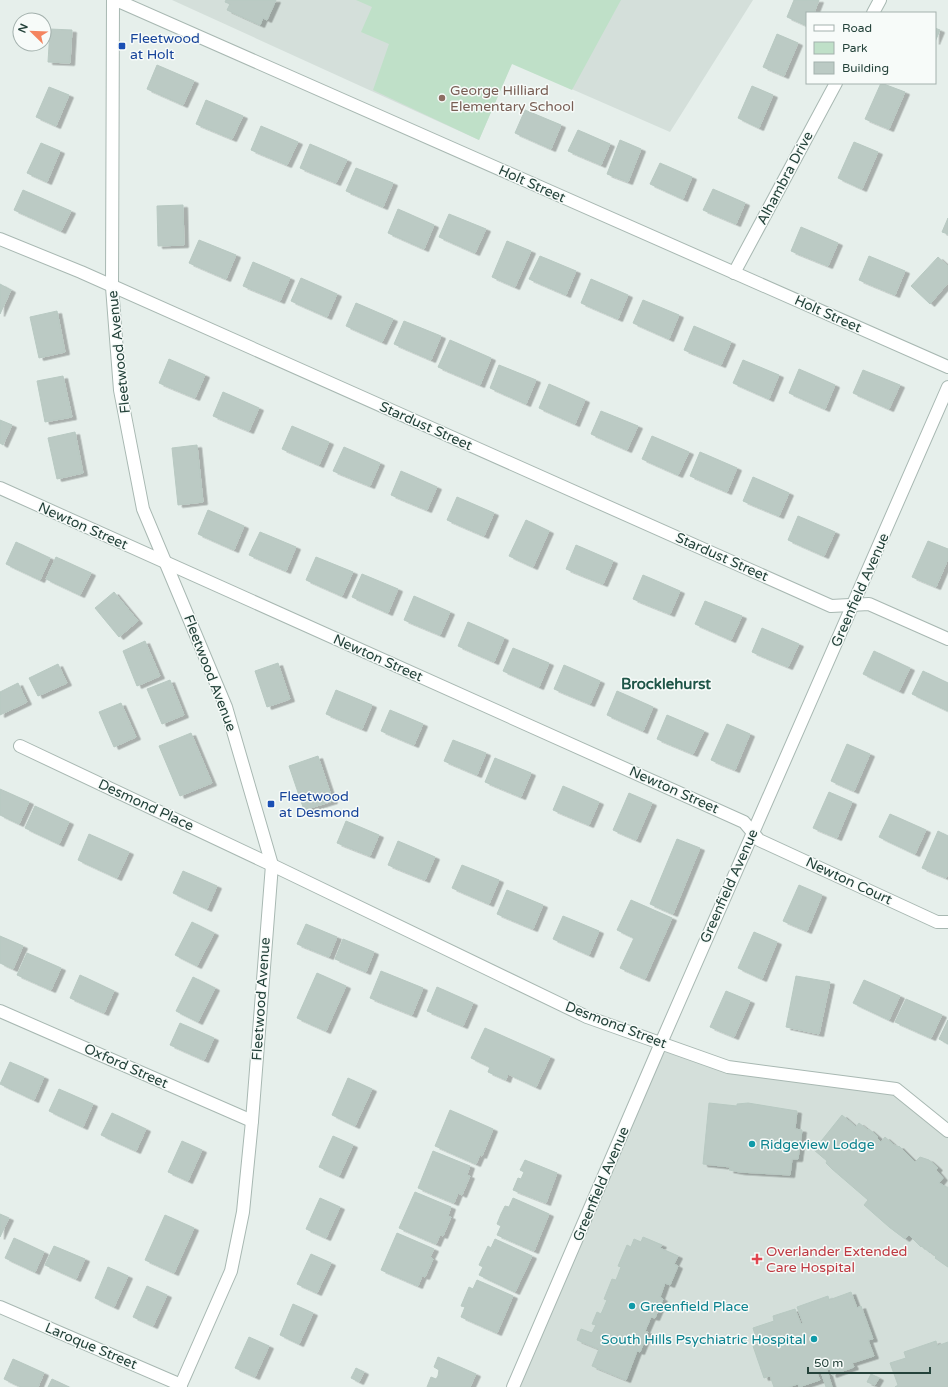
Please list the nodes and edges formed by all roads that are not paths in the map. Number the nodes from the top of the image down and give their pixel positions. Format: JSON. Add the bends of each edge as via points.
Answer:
{"nodes":[{"id":1,"x":115,"y":0,"type":"edge"},
{"id":2,"x":880,"y":0,"type":"edge"},
{"id":3,"x":874,"y":12,"type":"edge"},
{"id":4,"x":835,"y":84,"type":"edge"},
{"id":5,"x":0,"y":239,"type":"edge"},
{"id":6,"x":734,"y":273,"type":"junction"},
{"id":7,"x":112,"y":287,"type":"junction"},
{"id":8,"x":948,"y":367,"type":"edge"},
{"id":9,"x":948,"y":387,"type":"edge"},
{"id":10,"x":0,"y":488,"type":"edge"},
{"id":11,"x":167,"y":564,"type":"junction"},
{"id":12,"x":853,"y":605,"type":"junction"},
{"id":13,"x":948,"y":639,"type":"edge"},
{"id":14,"x":20,"y":746,"type":"dead end"},
{"id":15,"x":753,"y":833,"type":"junction"},
{"id":16,"x":272,"y":864,"type":"junction"},
{"id":17,"x":948,"y":922,"type":"edge"},
{"id":18,"x":0,"y":1011,"type":"edge"},
{"id":19,"x":661,"y":1043,"type":"junction"},
{"id":20,"x":252,"y":1121,"type":"junction"},
{"id":21,"x":948,"y":1132,"type":"edge"},
{"id":22,"x":0,"y":1307,"type":"edge"},
{"id":23,"x":181,"y":1386,"type":"edge"},
{"id":24,"x":513,"y":1387,"type":"edge"}],
"edges":[{"from":1,"to":6,"type":"street","name":"Holt Street"},
{"from":1,"to":7,"type":"street","name":"Fleetwood Avenue"},
{"from":2,"to":3,"type":"street"},
{"from":4,"to":6,"type":"street","name":"Alhambra Drive"},
{"from":5,"to":7,"type":"street","name":"Stardust Street"},
{"from":6,"to":8,"type":"street","name":"Holt Street"},
{"from":7,"to":11,"type":"street","name":"Fleetwood Avenue","via":[[120,390],[143,509]]},
{"from":7,"to":12,"type":"street","name":"Stardust Street","via":[[831,606]]},
{"from":9,"to":12,"type":"street","name":"Greenfield Avenue"},
{"from":10,"to":11,"type":"street","name":"Newton Street"},
{"from":11,"to":15,"type":"street","name":"Newton Street","via":[[744,822]]},
{"from":11,"to":16,"type":"street","name":"Fleetwood Avenue","via":[[226,707]]},
{"from":12,"to":13,"type":"street","name":"Stardust Street","via":[[869,604]]},
{"from":12,"to":15,"type":"street","name":"Greenfield Avenue"},
{"from":14,"to":16,"type":"street","name":"Desmond Place"},
{"from":15,"to":17,"type":"street","name":"Newton Court","via":[[758,840],[937,922]]},
{"from":15,"to":19,"type":"street","name":"Greenfield Avenue"},
{"from":16,"to":19,"type":"street","name":"Desmond Street","via":[[587,1017]]},
{"from":16,"to":20,"type":"street","name":"Fleetwood Avenue"},
{"from":18,"to":20,"type":"street","name":"Oxford Street"},
{"from":19,"to":21,"type":"street","name":"Desmond Street","via":[[728,1067],[896,1089]]},
{"from":19,"to":24,"type":"street","name":"Greenfield Avenue"},
{"from":20,"to":23,"type":"street","name":"Fleetwood Avenue","via":[[243,1212],[231,1271]]},
{"from":22,"to":23,"type":"street","name":"Laroque Street"}]}
